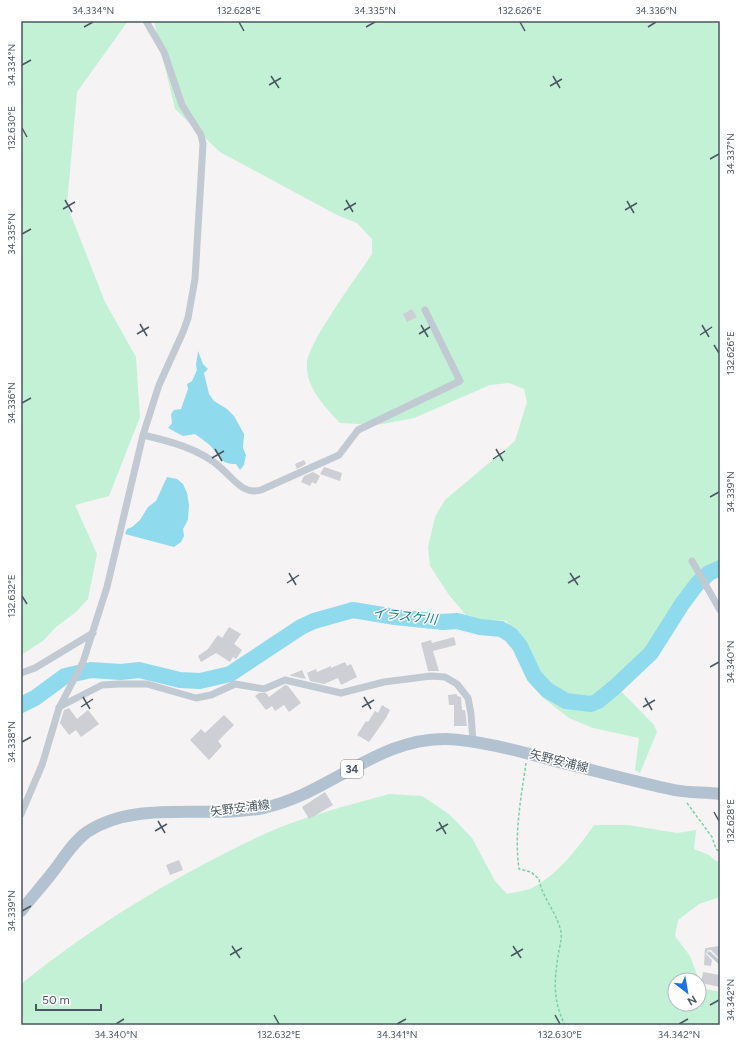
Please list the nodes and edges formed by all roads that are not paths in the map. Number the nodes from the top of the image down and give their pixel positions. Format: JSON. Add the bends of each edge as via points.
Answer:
{"nodes":[{"id":1,"x":146,"y":21,"type":"edge"},
{"id":2,"x":425,"y":310,"type":"dead end"},
{"id":3,"x":142,"y":435,"type":"junction"},
{"id":4,"x":692,"y":561,"type":"dead end"},
{"id":5,"x":719,"y":609,"type":"edge"},
{"id":6,"x":93,"y":633,"type":"junction"},
{"id":7,"x":21,"y":673,"type":"edge"},
{"id":8,"x":59,"y":708,"type":"junction"},
{"id":9,"x":473,"y":742,"type":"junction"},
{"id":10,"x":720,"y":794,"type":"edge"},
{"id":11,"x":21,"y":814,"type":"edge"},
{"id":12,"x":21,"y":911,"type":"edge"},
{"id":13,"x":709,"y":953,"type":"dead end"},
{"id":14,"x":720,"y":963,"type":"edge"}],
"edges":[{"from":1,"to":3,"type":"street","via":[[164,52],[182,105],[201,135],[204,153],[193,299],[184,332],[159,385]]},
{"from":2,"to":3,"type":"street","via":[[460,381],[358,430],[339,455],[261,490],[254,492],[244,489],[221,467],[205,457],[170,441]]},
{"from":3,"to":6,"type":"street","via":[[107,587]]},
{"from":4,"to":5,"type":"street"},
{"from":6,"to":7,"type":"street","via":[[35,668]]},
{"from":6,"to":8,"type":"street","via":[[83,662]]},
{"from":8,"to":9,"type":"street","via":[[102,685],[147,684],[196,698],[211,696],[235,684],[264,689],[285,680],[341,693],[384,682],[431,676],[444,677],[457,684],[468,698]]},
{"from":8,"to":11,"type":"street","via":[[42,765]]},
{"from":9,"to":10,"type":"main road","name":"矢野安浦線","number":"34","via":[[676,790]]},
{"from":9,"to":12,"type":"main road","name":"矢野安浦線","number":"34","via":[[426,739],[405,744],[384,752],[300,796],[264,808],[220,813],[170,812],[129,815],[104,824],[86,832]]},
{"from":13,"to":14,"type":"lane"}]}
